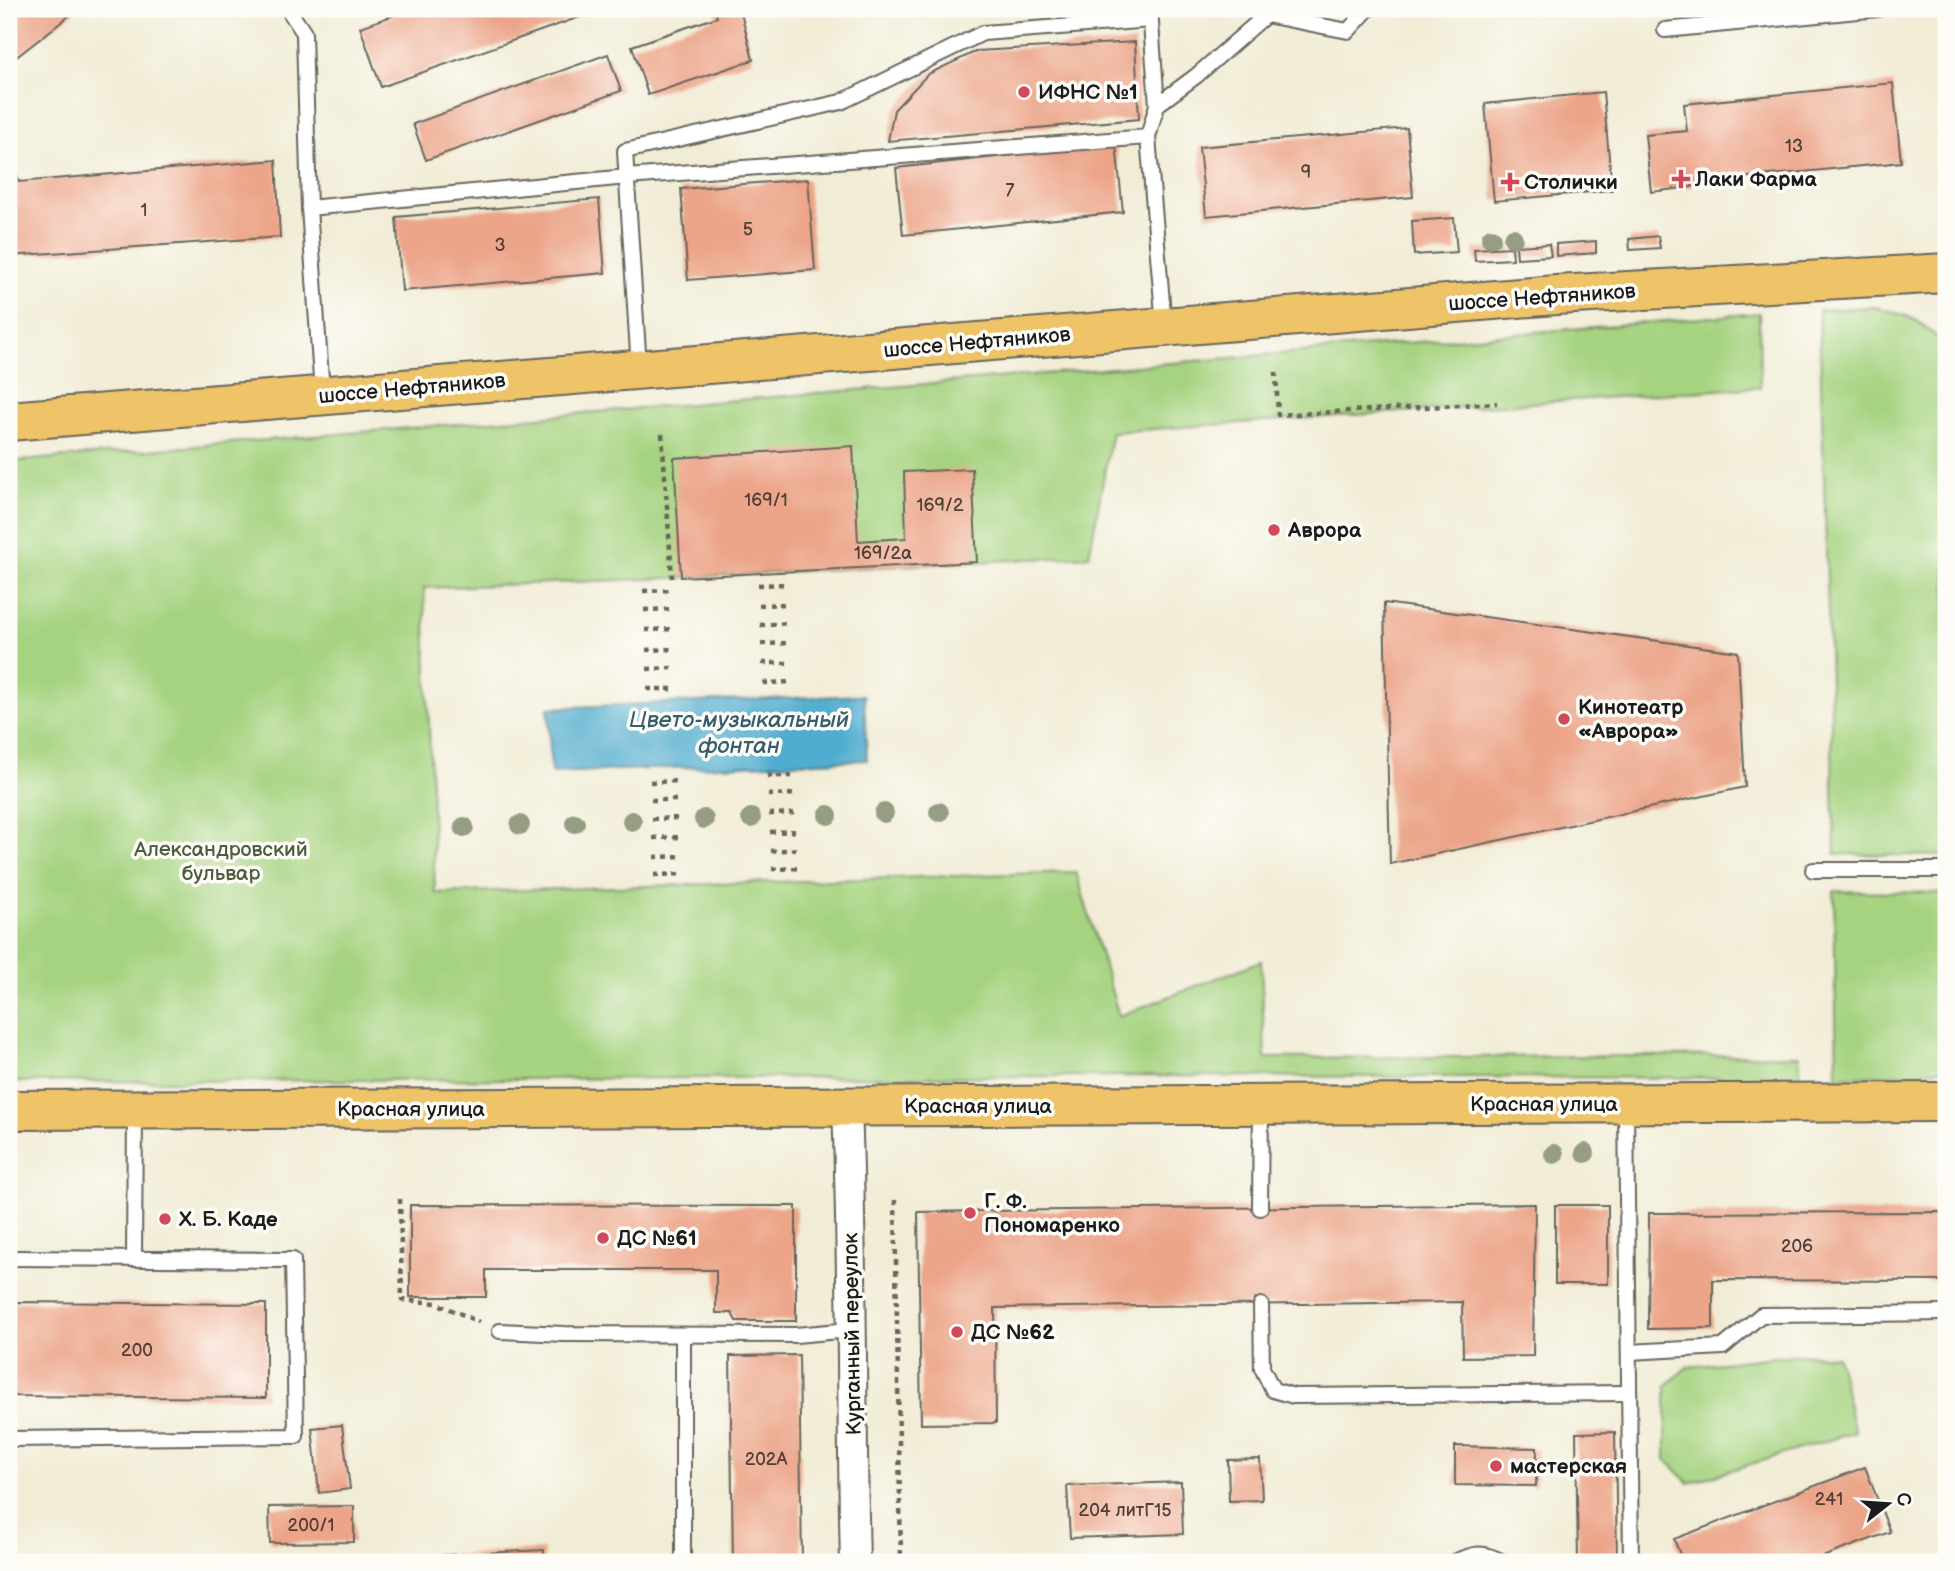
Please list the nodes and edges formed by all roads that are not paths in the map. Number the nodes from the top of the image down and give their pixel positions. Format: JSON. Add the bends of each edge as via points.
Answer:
{"nodes":[{"id":1,"x":288,"y":9,"type":"edge"},
{"id":2,"x":1368,"y":9,"type":"edge"},
{"id":3,"x":1878,"y":9,"type":"edge"},
{"id":4,"x":1265,"y":12,"type":"edge"},
{"id":5,"x":1150,"y":14,"type":"edge"},
{"id":6,"x":1665,"y":30,"type":"dead end"},
{"id":7,"x":1157,"y":105,"type":"junction"},
{"id":8,"x":1149,"y":137,"type":"junction"},
{"id":9,"x":627,"y":177,"type":"junction"},
{"id":10,"x":309,"y":208,"type":"junction"},
{"id":11,"x":1946,"y":273,"type":"edge"},
{"id":12,"x":1164,"y":327,"type":"junction"},
{"id":13,"x":640,"y":370,"type":"junction"},
{"id":14,"x":322,"y":396,"type":"junction"},
{"id":15,"x":9,"y":421,"type":"edge"},
{"id":16,"x":1813,"y":870,"type":"dead end"},
{"id":17,"x":1946,"y":870,"type":"edge"},
{"id":18,"x":1946,"y":1102,"type":"edge"},
{"id":19,"x":1626,"y":1104,"type":"junction"},
{"id":20,"x":1261,"y":1105,"type":"junction"},
{"id":21,"x":847,"y":1107,"type":"junction"},
{"id":22,"x":9,"y":1110,"type":"edge"},
{"id":23,"x":135,"y":1110,"type":"junction"},
{"id":24,"x":1261,"y":1208,"type":"dead end"},
{"id":25,"x":9,"y":1258,"type":"edge"},
{"id":26,"x":134,"y":1259,"type":"junction"},
{"id":27,"x":1261,"y":1304,"type":"dead end"},
{"id":28,"x":1946,"y":1313,"type":"edge"},
{"id":29,"x":850,"y":1330,"type":"junction"},
{"id":30,"x":500,"y":1331,"type":"road end"},
{"id":31,"x":683,"y":1335,"type":"junction"},
{"id":32,"x":1629,"y":1352,"type":"junction"},
{"id":33,"x":1629,"y":1393,"type":"junction"},
{"id":34,"x":9,"y":1439,"type":"edge"},
{"id":35,"x":683,"y":1562,"type":"edge"},
{"id":36,"x":855,"y":1562,"type":"edge"},
{"id":37,"x":1454,"y":1562,"type":"edge"},
{"id":38,"x":1503,"y":1562,"type":"edge"},
{"id":39,"x":1631,"y":1562,"type":"edge"}],
"edges":[{"from":1,"to":10,"type":"lane","via":[[304,33]]},
{"from":2,"to":4,"type":"lane","via":[[1348,31]]},
{"from":3,"to":6,"type":"lane"},
{"from":4,"to":7,"type":"lane"},
{"from":5,"to":7,"type":"lane"},
{"from":5,"to":9,"type":"lane","via":[[983,33],[841,102],[625,151]]},
{"from":7,"to":8,"type":"lane"},
{"from":8,"to":9,"type":"lane"},
{"from":8,"to":12,"type":"lane"},
{"from":9,"to":10,"type":"lane"},
{"from":9,"to":13,"type":"lane"},
{"from":10,"to":14,"type":"lane"},
{"from":11,"to":12,"type":"main road","name":"шоссе Нефтяников","via":[[1556,295]]},
{"from":12,"to":13,"type":"main road","name":"шоссе Нефтяников"},
{"from":13,"to":14,"type":"main road","name":"шоссе Нефтяников"},
{"from":14,"to":15,"type":"main road","name":"шоссе Нефтяников"},
{"from":16,"to":17,"type":"lane"},
{"from":18,"to":19,"type":"main road","name":"Красная улица"},
{"from":19,"to":20,"type":"main road","name":"Красная улица"},
{"from":19,"to":32,"type":"lane"},
{"from":20,"to":21,"type":"main road","name":"Красная улица"},
{"from":20,"to":24,"type":"lane"},
{"from":21,"to":23,"type":"main road","name":"Красная улица"},
{"from":21,"to":29,"type":"street","name":"Курганный переулок"},
{"from":22,"to":23,"type":"main road","name":"Красная улица"},
{"from":23,"to":26,"type":"lane"},
{"from":25,"to":26,"type":"lane"},
{"from":26,"to":34,"type":"lane","via":[[293,1260],[296,1436]]},
{"from":27,"to":33,"type":"lane","via":[[1262,1368],[1273,1390],[1294,1396]]},
{"from":28,"to":32,"type":"lane","via":[[1761,1315],[1723,1347]]},
{"from":29,"to":31,"type":"lane"},
{"from":29,"to":36,"type":"street","name":"Курганный переулок"},
{"from":30,"to":31,"type":"lane"},
{"from":31,"to":35,"type":"lane"},
{"from":32,"to":33,"type":"lane"},
{"from":33,"to":39,"type":"lane"},
{"from":37,"to":38,"type":"lane","via":[[1474,1553]]}]}
